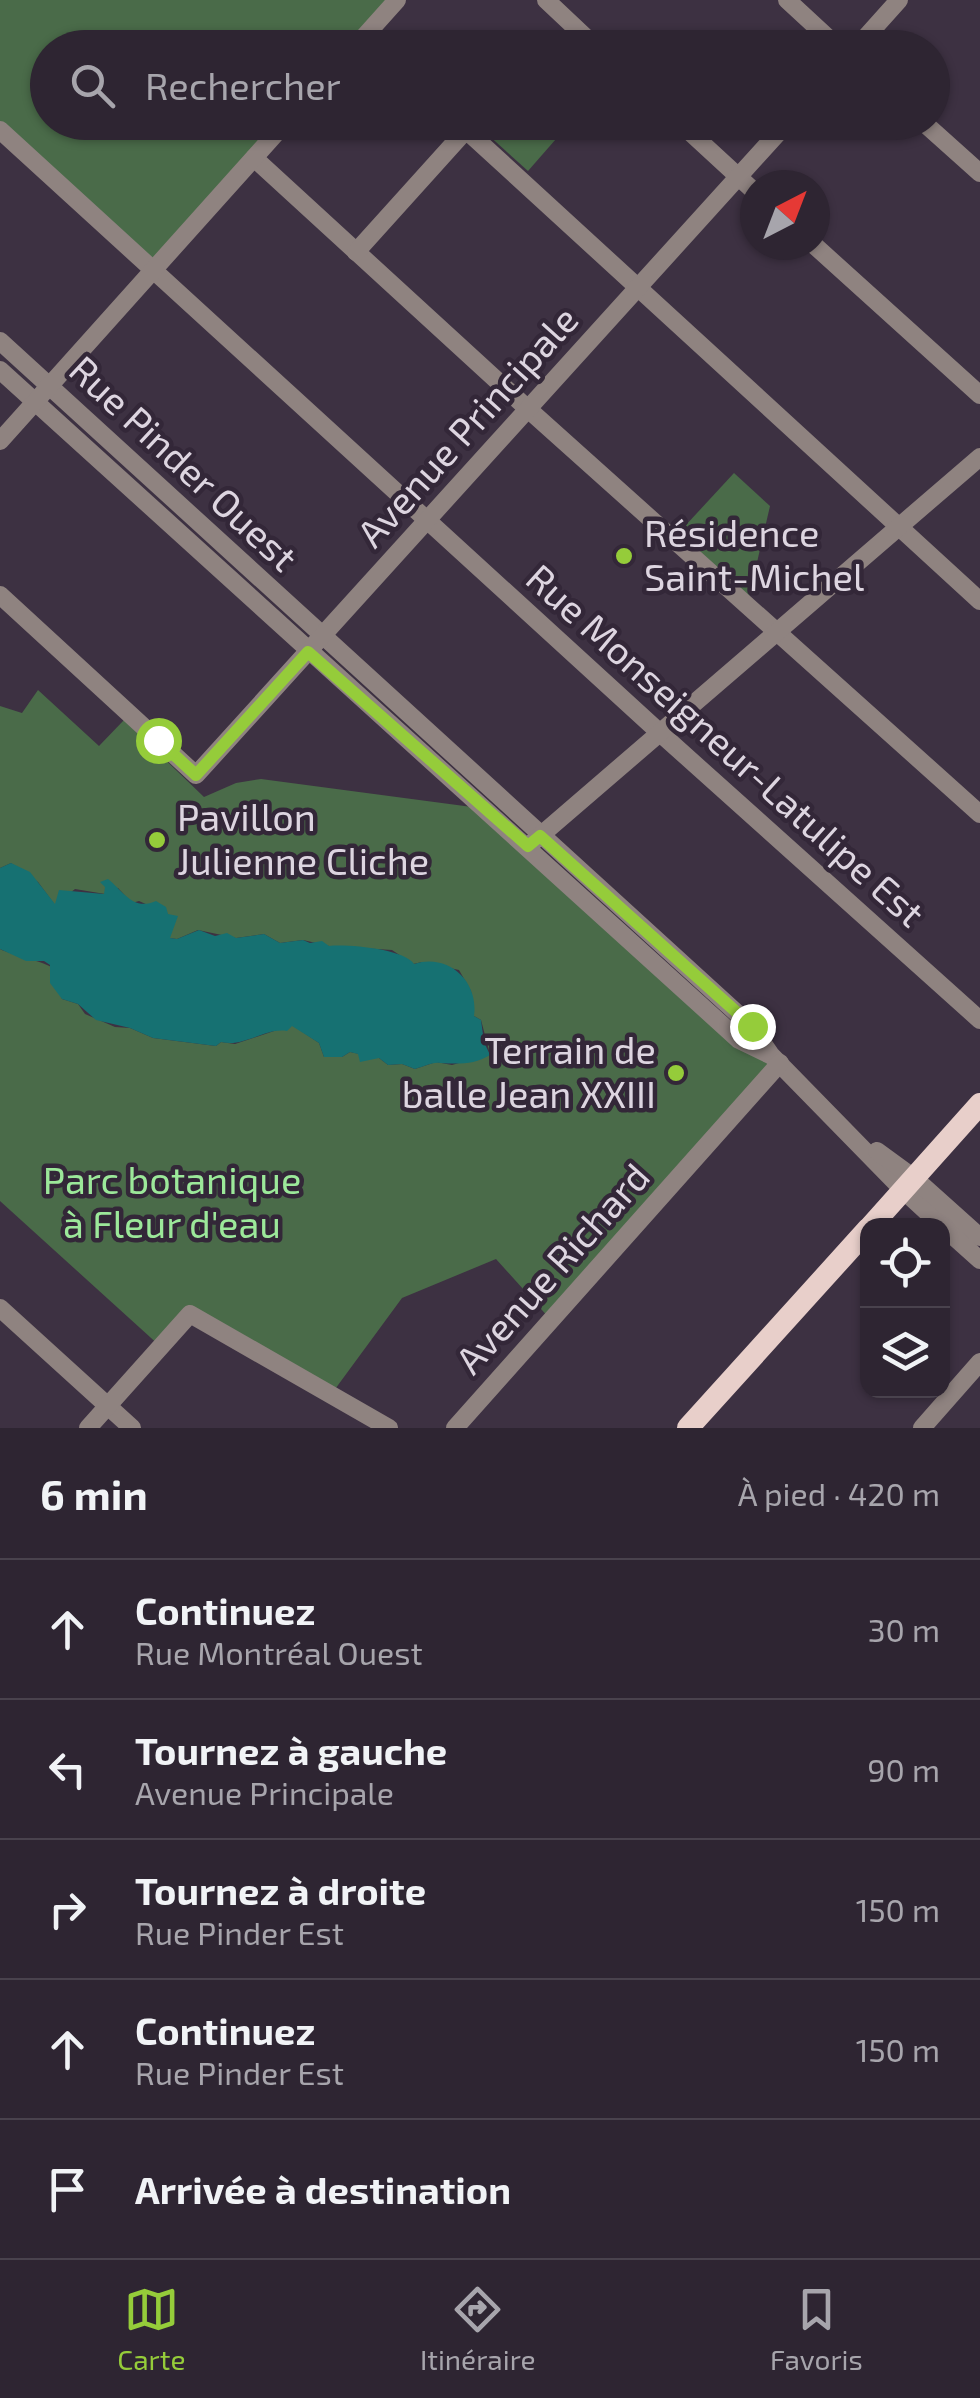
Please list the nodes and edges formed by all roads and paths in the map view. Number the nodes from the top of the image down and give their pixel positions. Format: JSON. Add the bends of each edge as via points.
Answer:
{"nodes":[{"id":1,"x":397,"y":0,"type":"edge"},
{"id":2,"x":546,"y":0,"type":"edge"},
{"id":3,"x":787,"y":0,"type":"edge"},
{"id":4,"x":899,"y":0,"type":"edge"},
{"id":5,"x":370,"y":30,"type":"edge"},
{"id":6,"x":578,"y":30,"type":"edge"},
{"id":7,"x":820,"y":30,"type":"edge"},
{"id":8,"x":872,"y":30,"type":"edge"},
{"id":9,"x":0,"y":130,"type":"edge"},
{"id":10,"x":270,"y":140,"type":"edge"},
{"id":11,"x":457,"y":140,"type":"edge"},
{"id":12,"x":477,"y":140,"type":"edge"},
{"id":13,"x":699,"y":140,"type":"edge"},
{"id":14,"x":772,"y":140,"type":"edge"},
{"id":15,"x":943,"y":140,"type":"edge"},
{"id":16,"x":254,"y":158,"type":"junction"},
{"id":17,"x":980,"y":174,"type":"edge"},
{"id":18,"x":739,"y":177,"type":"junction"},
{"id":19,"x":356,"y":252,"type":"junction"},
{"id":20,"x":830,"y":259,"type":"edge"},
{"id":21,"x":154,"y":269,"type":"junction"},
{"id":22,"x":638,"y":288,"type":"junction"},
{"id":23,"x":0,"y":341,"type":"edge"},
{"id":24,"x":0,"y":370,"type":"edge"},
{"id":25,"x":49,"y":385,"type":"junction"},
{"id":26,"x":980,"y":394,"type":"edge"},
{"id":27,"x":34,"y":401,"type":"junction"},
{"id":28,"x":528,"y":409,"type":"junction"},
{"id":29,"x":0,"y":441,"type":"edge"},
{"id":30,"x":980,"y":457,"type":"edge"},
{"id":31,"x":427,"y":520,"type":"junction"},
{"id":32,"x":899,"y":526,"type":"junction"},
{"id":33,"x":0,"y":595,"type":"edge"},
{"id":34,"x":980,"y":601,"type":"edge"},
{"id":35,"x":776,"y":632,"type":"junction"},
{"id":36,"x":322,"y":636,"type":"junction"},
{"id":37,"x":308,"y":652,"type":"junction"},
{"id":38,"x":659,"y":732,"type":"junction"},
{"id":39,"x":980,"y":814,"type":"edge"},
{"id":40,"x":534,"y":841,"type":"junction"},
{"id":41,"x":980,"y":1020,"type":"edge"},
{"id":42,"x":775,"y":1059,"type":"junction"},
{"id":43,"x":980,"y":1104,"type":"edge"},
{"id":44,"x":908,"y":1184,"type":"junction"},
{"id":45,"x":877,"y":1218,"type":"edge"},
{"id":46,"x":936,"y":1218,"type":"edge"},
{"id":47,"x":950,"y":1233,"type":"edge"},
{"id":48,"x":860,"y":1237,"type":"edge"},
{"id":49,"x":980,"y":1237,"type":"edge"},
{"id":50,"x":980,"y":1260,"type":"edge"},
{"id":51,"x":0,"y":1308,"type":"edge"},
{"id":52,"x":980,"y":1362,"type":"edge"},
{"id":53,"x":108,"y":1407,"type":"junction"},
{"id":54,"x":88,"y":1428,"type":"edge"},
{"id":55,"x":132,"y":1428,"type":"edge"},
{"id":56,"x":389,"y":1428,"type":"edge"},
{"id":57,"x":456,"y":1428,"type":"edge"},
{"id":58,"x":688,"y":1428,"type":"edge"},
{"id":59,"x":922,"y":1428,"type":"edge"}],
"edges":[{"from":1,"to":5,"type":"street"},
{"from":2,"to":6,"type":"street"},
{"from":3,"to":7,"type":"street"},
{"from":4,"to":8,"type":"street"},
{"from":9,"to":21,"type":"street","name":"Rue Monseigneur-Latulipe Est"},
{"from":10,"to":16,"type":"street"},
{"from":11,"to":19,"type":"street"},
{"from":12,"to":22,"type":"street"},
{"from":13,"to":18,"type":"street"},
{"from":14,"to":18,"type":"street","name":"Avenue Principale"},
{"from":15,"to":17,"type":"street"},
{"from":16,"to":19,"type":"street"},
{"from":16,"to":21,"type":"street"},
{"from":18,"to":22,"type":"street","name":"Avenue Principale"},
{"from":19,"to":28,"type":"street"},
{"from":20,"to":26,"type":"street"},
{"from":21,"to":25,"type":"street"},
{"from":21,"to":31,"type":"street","name":"Rue Monseigneur-Latulipe Est"},
{"from":22,"to":28,"type":"street","name":"Avenue Principale"},
{"from":22,"to":32,"type":"street"},
{"from":23,"to":25,"type":"street","name":"Rue Pinder Ouest"},
{"from":24,"to":27,"type":"street","name":"Rue Pinder Ouest"},
{"from":25,"to":27,"type":"street"},
{"from":25,"to":36,"type":"street","name":"Rue Pinder Ouest"},
{"from":27,"to":29,"type":"street"},
{"from":27,"to":37,"type":"street","name":"Rue Pinder Ouest"},
{"from":28,"to":31,"type":"street","name":"Avenue Principale"},
{"from":28,"to":35,"type":"street"},
{"from":30,"to":32,"type":"street"},
{"from":31,"to":36,"type":"street","name":"Avenue Principale"},
{"from":31,"to":38,"type":"street","name":"Rue Monseigneur-Latulipe Est"},
{"from":32,"to":34,"type":"street"},
{"from":32,"to":35,"type":"street"},
{"from":33,"to":37,"type":"street","name":"Avenue Principale","via":[[196,775]]},
{"from":35,"to":38,"type":"street"},
{"from":35,"to":39,"type":"street"},
{"from":36,"to":37,"type":"street","name":"Avenue Principale"},
{"from":36,"to":40,"type":"street","name":"Rue Pinder Ouest"},
{"from":37,"to":40,"type":"street","name":"Rue Pinder Ouest"},
{"from":38,"to":40,"type":"street"},
{"from":38,"to":41,"type":"street","name":"Rue Monseigneur-Latulipe Est"},
{"from":40,"to":42,"type":"street","via":[[752,1026]]},
{"from":42,"to":44,"type":"street"},
{"from":42,"to":57,"type":"street","name":"Avenue Richard"},
{"from":43,"to":44,"type":"main road"},
{"from":44,"to":45,"type":"main road"},
{"from":44,"to":46,"type":"street"},
{"from":44,"to":49,"type":"street"},
{"from":47,"to":50,"type":"street"},
{"from":48,"to":58,"type":"main road"},
{"from":51,"to":53,"type":"street"},
{"from":52,"to":59,"type":"street"},
{"from":53,"to":54,"type":"street"},
{"from":53,"to":55,"type":"street"},
{"from":53,"to":56,"type":"street","via":[[190,1314]]}]}
